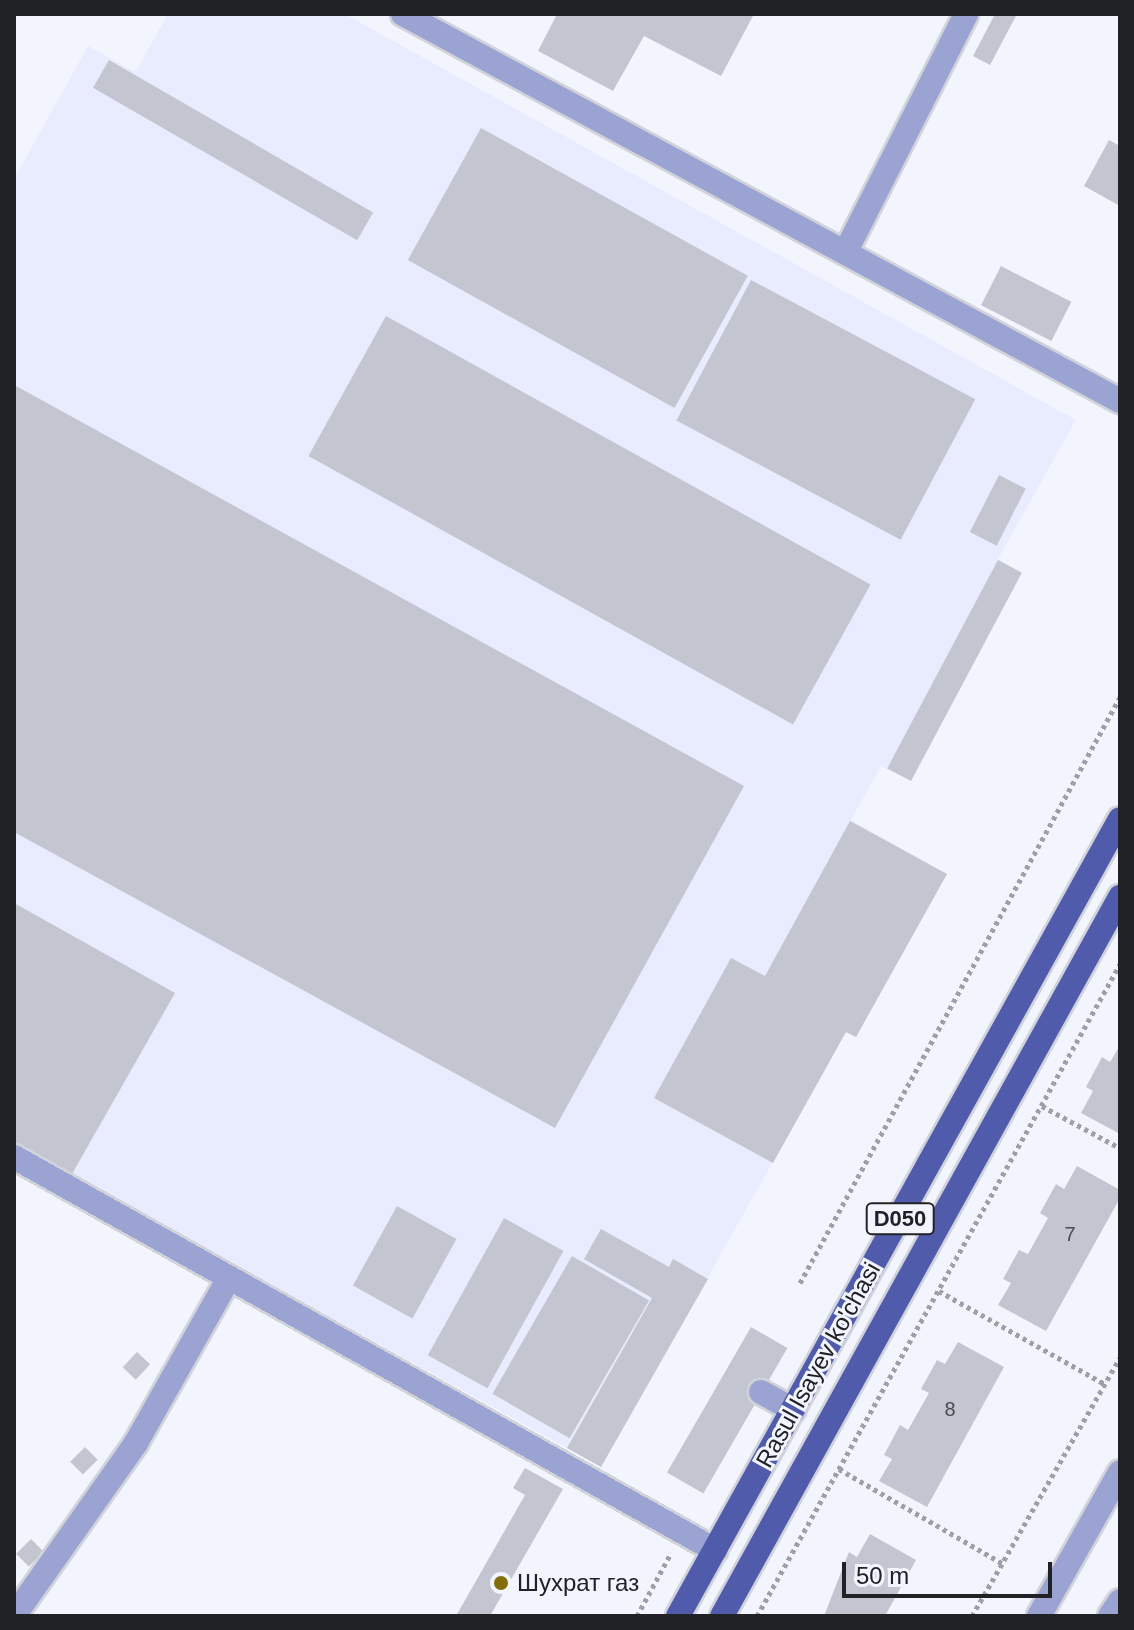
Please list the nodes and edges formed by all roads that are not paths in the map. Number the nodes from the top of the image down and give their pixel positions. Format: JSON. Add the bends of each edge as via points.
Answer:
{"nodes":[{"id":1,"x":403,"y":14,"type":"edge"},
{"id":2,"x":966,"y":14,"type":"edge"},
{"id":3,"x":846,"y":251,"type":"junction"},
{"id":4,"x":1120,"y":401,"type":"edge"},
{"id":5,"x":1120,"y":819,"type":"edge"},
{"id":6,"x":1120,"y":897,"type":"edge"},
{"id":7,"x":14,"y":1157,"type":"edge"},
{"id":8,"x":229,"y":1278,"type":"junction"},
{"id":9,"x":761,"y":1392,"type":"dead end"},
{"id":10,"x":793,"y":1410,"type":"junction"},
{"id":11,"x":1120,"y":1472,"type":"edge"},
{"id":12,"x":715,"y":1550,"type":"junction"},
{"id":13,"x":1120,"y":1601,"type":"edge"},
{"id":14,"x":14,"y":1616,"type":"edge"},
{"id":15,"x":678,"y":1616,"type":"edge"},
{"id":16,"x":722,"y":1616,"type":"edge"},
{"id":17,"x":1039,"y":1616,"type":"edge"},
{"id":18,"x":1110,"y":1616,"type":"edge"}],
"edges":[{"from":1,"to":3,"type":"street"},
{"from":2,"to":3,"type":"street"},
{"from":3,"to":4,"type":"street"},
{"from":5,"to":10,"type":"main road","name":"Rasul Isayev ko'chasi","number":"D050"},
{"from":6,"to":16,"type":"main road","name":"Rasul Isayev ko'chasi","number":"D050"},
{"from":7,"to":8,"type":"street"},
{"from":8,"to":12,"type":"street"},
{"from":8,"to":14,"type":"street","via":[[136,1443]]},
{"from":9,"to":10,"type":"street"},
{"from":10,"to":12,"type":"main road","name":"Rasul Isayev ko'chasi","number":"D050"},
{"from":11,"to":17,"type":"street"},
{"from":12,"to":15,"type":"main road","name":"Rasul Isayev ko'chasi","number":"D050"},
{"from":13,"to":18,"type":"street"}]}
